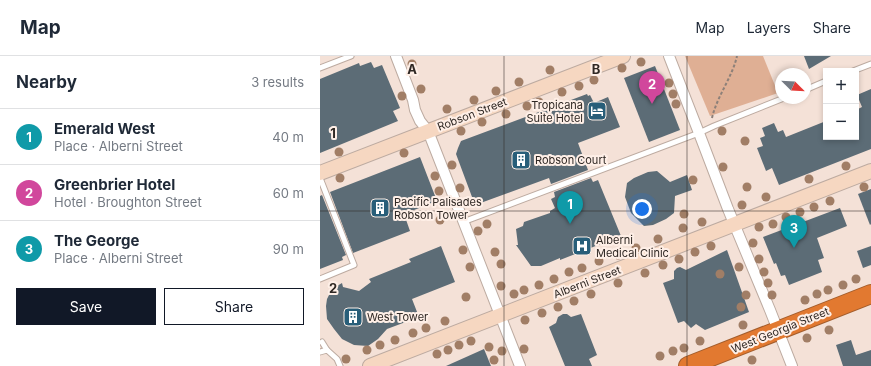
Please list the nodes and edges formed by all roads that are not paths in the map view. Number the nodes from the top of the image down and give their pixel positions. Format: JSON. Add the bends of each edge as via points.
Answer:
{"nodes":[{"id":1,"x":351,"y":56,"type":"edge"},
{"id":2,"x":396,"y":56,"type":"edge"},
{"id":3,"x":623,"y":56,"type":"edge"},
{"id":4,"x":669,"y":56,"type":"edge"},
{"id":5,"x":871,"y":64,"type":"edge"},
{"id":6,"x":320,"y":68,"type":"edge"},
{"id":7,"x":859,"y":68,"type":"edge"},
{"id":8,"x":823,"y":83,"type":"edge"},
{"id":9,"x":811,"y":88,"type":"edge"},
{"id":10,"x":775,"y":102,"type":"edge"},
{"id":11,"x":428,"y":131,"type":"junction"},
{"id":12,"x":699,"y":133,"type":"junction"},
{"id":13,"x":871,"y":171,"type":"edge"},
{"id":14,"x":320,"y":173,"type":"edge"},
{"id":15,"x":320,"y":178,"type":"edge"},
{"id":16,"x":463,"y":222,"type":"junction"},
{"id":17,"x":734,"y":224,"type":"junction"},
{"id":18,"x":320,"y":279,"type":"edge"},
{"id":19,"x":871,"y":294,"type":"edge"},
{"id":20,"x":501,"y":315,"type":"junction"},
{"id":21,"x":778,"y":330,"type":"junction"},
{"id":22,"x":322,"y":342,"type":"dead end"},
{"id":23,"x":327,"y":350,"type":"junction"},
{"id":24,"x":320,"y":352,"type":"edge"},
{"id":25,"x":340,"y":366,"type":"edge"},
{"id":26,"x":370,"y":366,"type":"edge"},
{"id":27,"x":520,"y":366,"type":"edge"},
{"id":28,"x":688,"y":366,"type":"edge"},
{"id":29,"x":792,"y":366,"type":"edge"}],
"edges":[{"from":1,"to":6,"type":"lane"},
{"from":2,"to":11,"type":"street","via":[[415,110]]},
{"from":3,"to":11,"type":"street","name":"Robson Street"},
{"from":4,"to":12,"type":"street"},
{"from":5,"to":7,"type":"lane"},
{"from":8,"to":9,"type":"lane"},
{"from":10,"to":12,"type":"lane"},
{"from":11,"to":14,"type":"street","name":"Robson Street"},
{"from":11,"to":16,"type":"street"},
{"from":12,"to":16,"type":"lane"},
{"from":12,"to":17,"type":"street"},
{"from":13,"to":17,"type":"street","name":"Alberni Street"},
{"from":15,"to":18,"type":"lane","via":[[354,265]]},
{"from":16,"to":20,"type":"street"},
{"from":17,"to":20,"type":"street","name":"Alberni Street"},
{"from":17,"to":21,"type":"street"},
{"from":19,"to":21,"type":"highway","name":"West Georgia Street"},
{"from":20,"to":26,"type":"street","name":"Alberni Street"},
{"from":20,"to":27,"type":"street"},
{"from":21,"to":28,"type":"highway","name":"West Georgia Street"},
{"from":21,"to":29,"type":"street"},
{"from":22,"to":23,"type":"lane"},
{"from":23,"to":24,"type":"lane"},
{"from":23,"to":25,"type":"lane","via":[[337,359]]}]}
